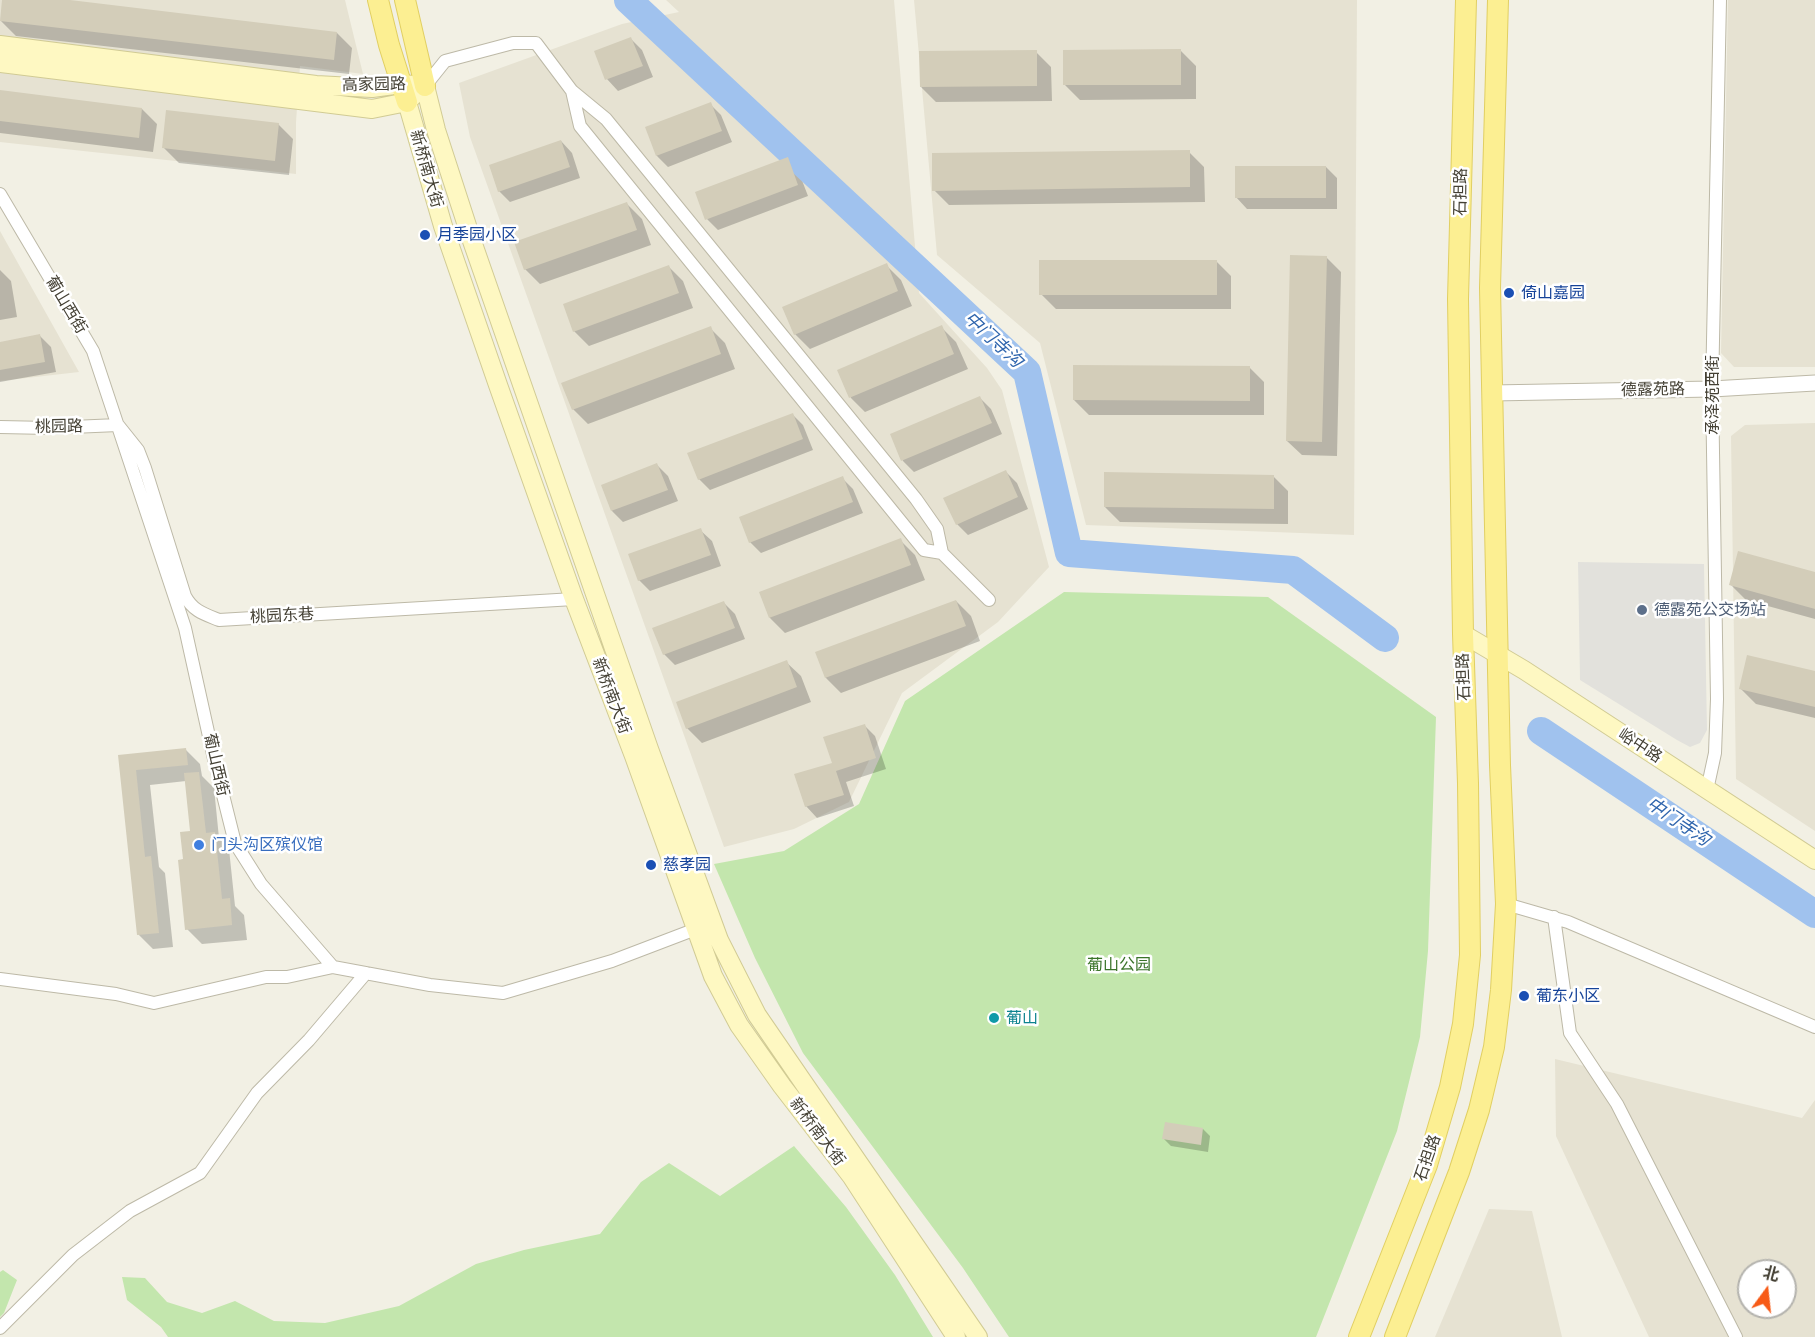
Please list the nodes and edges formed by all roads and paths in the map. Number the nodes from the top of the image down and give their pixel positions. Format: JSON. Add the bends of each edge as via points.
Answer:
{"nodes":[{"id":1,"x":378,"y":0,"type":"edge"},
{"id":2,"x":405,"y":0,"type":"edge"},
{"id":3,"x":1466,"y":0,"type":"edge"},
{"id":4,"x":1498,"y":0,"type":"edge"},
{"id":5,"x":1720,"y":0,"type":"edge"},
{"id":6,"x":0,"y":45,"type":"edge"},
{"id":7,"x":0,"y":63,"type":"edge"},
{"id":8,"x":425,"y":86,"type":"junction"},
{"id":9,"x":572,"y":91,"type":"junction"},
{"id":10,"x":404,"y":93,"type":"junction"},
{"id":11,"x":0,"y":194,"type":"edge"},
{"id":12,"x":1815,"y":383,"type":"edge"},
{"id":13,"x":1712,"y":389,"type":"junction"},
{"id":14,"x":1492,"y":393,"type":"junction"},
{"id":15,"x":118,"y":425,"type":"junction"},
{"id":16,"x":0,"y":427,"type":"edge"},
{"id":17,"x":942,"y":553,"type":"junction"},
{"id":18,"x":574,"y":599,"type":"junction"},
{"id":19,"x":989,"y":600,"type":"dead end"},
{"id":20,"x":1463,"y":634,"type":"junction"},
{"id":21,"x":1499,"y":655,"type":"junction"},
{"id":22,"x":1707,"y":789,"type":"junction"},
{"id":23,"x":1815,"y":860,"type":"edge"},
{"id":24,"x":1506,"y":904,"type":"junction"},
{"id":25,"x":1554,"y":917,"type":"junction"},
{"id":26,"x":696,"y":929,"type":"junction"},
{"id":27,"x":333,"y":968,"type":"junction"},
{"id":28,"x":366,"y":973,"type":"junction"},
{"id":29,"x":0,"y":979,"type":"edge"},
{"id":30,"x":1815,"y":1027,"type":"edge"},
{"id":31,"x":0,"y":1328,"type":"edge"},
{"id":32,"x":956,"y":1337,"type":"edge"},
{"id":33,"x":978,"y":1337,"type":"edge"},
{"id":34,"x":1359,"y":1337,"type":"edge"},
{"id":35,"x":1395,"y":1337,"type":"edge"},
{"id":36,"x":1736,"y":1337,"type":"edge"}],
"edges":[{"from":1,"to":10,"type":"main road","name":"新桥南大街"},
{"from":2,"to":8,"type":"main road","name":"新桥南大街"},
{"from":3,"to":20,"type":"main road","name":"石担路","via":[[1458,299]]},
{"from":4,"to":14,"type":"main road","name":"石担路","via":[[1490,288]]},
{"from":5,"to":13,"type":"street","name":"承泽苑西街"},
{"from":6,"to":10,"type":"main road","name":"高家园路"},
{"from":7,"to":10,"type":"main road","name":"高家园路","via":[[372,109]]},
{"from":8,"to":9,"type":"street","via":[[445,61],[513,43],[536,44]]},
{"from":8,"to":10,"type":"main road","name":"高家园路"},
{"from":8,"to":33,"type":"main road","name":"新桥南大街","via":[[472,241],[719,940],[758,1015]]},
{"from":9,"to":17,"type":"street","via":[[606,119],[916,499],[937,529]]},
{"from":9,"to":17,"type":"street","via":[[580,126],[587,135],[924,550]]},
{"from":10,"to":18,"type":"main road","name":"新桥南大街","via":[[443,226]]},
{"from":11,"to":15,"type":"street","name":"葡山西街","via":[[93,351]]},
{"from":12,"to":13,"type":"street","name":"德露苑路"},
{"from":13,"to":14,"type":"street","name":"德露苑路"},
{"from":13,"to":22,"type":"street","name":"承泽苑西街","via":[[1717,699],[1715,753]]},
{"from":14,"to":21,"type":"main road","name":"石担路"},
{"from":15,"to":16,"type":"street","name":"桃园路"},
{"from":15,"to":18,"type":"street","name":"桃园东巷","via":[[138,450],[146,468],[185,596],[191,606],[219,620]]},
{"from":15,"to":27,"type":"street","name":"葡山西街","via":[[186,628],[235,843],[261,884]]},
{"from":17,"to":19,"type":"street"},
{"from":18,"to":26,"type":"main road","name":"新桥南大街"},
{"from":20,"to":21,"type":"main road","name":"峪中路"},
{"from":20,"to":34,"type":"main road","name":"石担路","via":[[1470,955],[1463,1024],[1427,1165]]},
{"from":21,"to":22,"type":"main road","name":"峪中路"},
{"from":21,"to":24,"type":"main road","name":"石担路"},
{"from":22,"to":23,"type":"main road","name":"峪中路"},
{"from":24,"to":25,"type":"street"},
{"from":24,"to":35,"type":"main road","name":"石担路","via":[[1494,1047],[1479,1110]]},
{"from":25,"to":30,"type":"street"},
{"from":25,"to":36,"type":"street","via":[[1570,1033],[1617,1104]]},
{"from":26,"to":28,"type":"street","via":[[612,961],[503,993]]},
{"from":26,"to":32,"type":"main road","name":"新桥南大街","via":[[713,976],[739,1025],[852,1177]]},
{"from":27,"to":28,"type":"street"},
{"from":27,"to":29,"type":"street","via":[[266,977],[154,1003],[116,994]]},
{"from":28,"to":31,"type":"street","via":[[309,1041],[257,1093],[200,1173],[130,1211],[73,1255]]}]}
